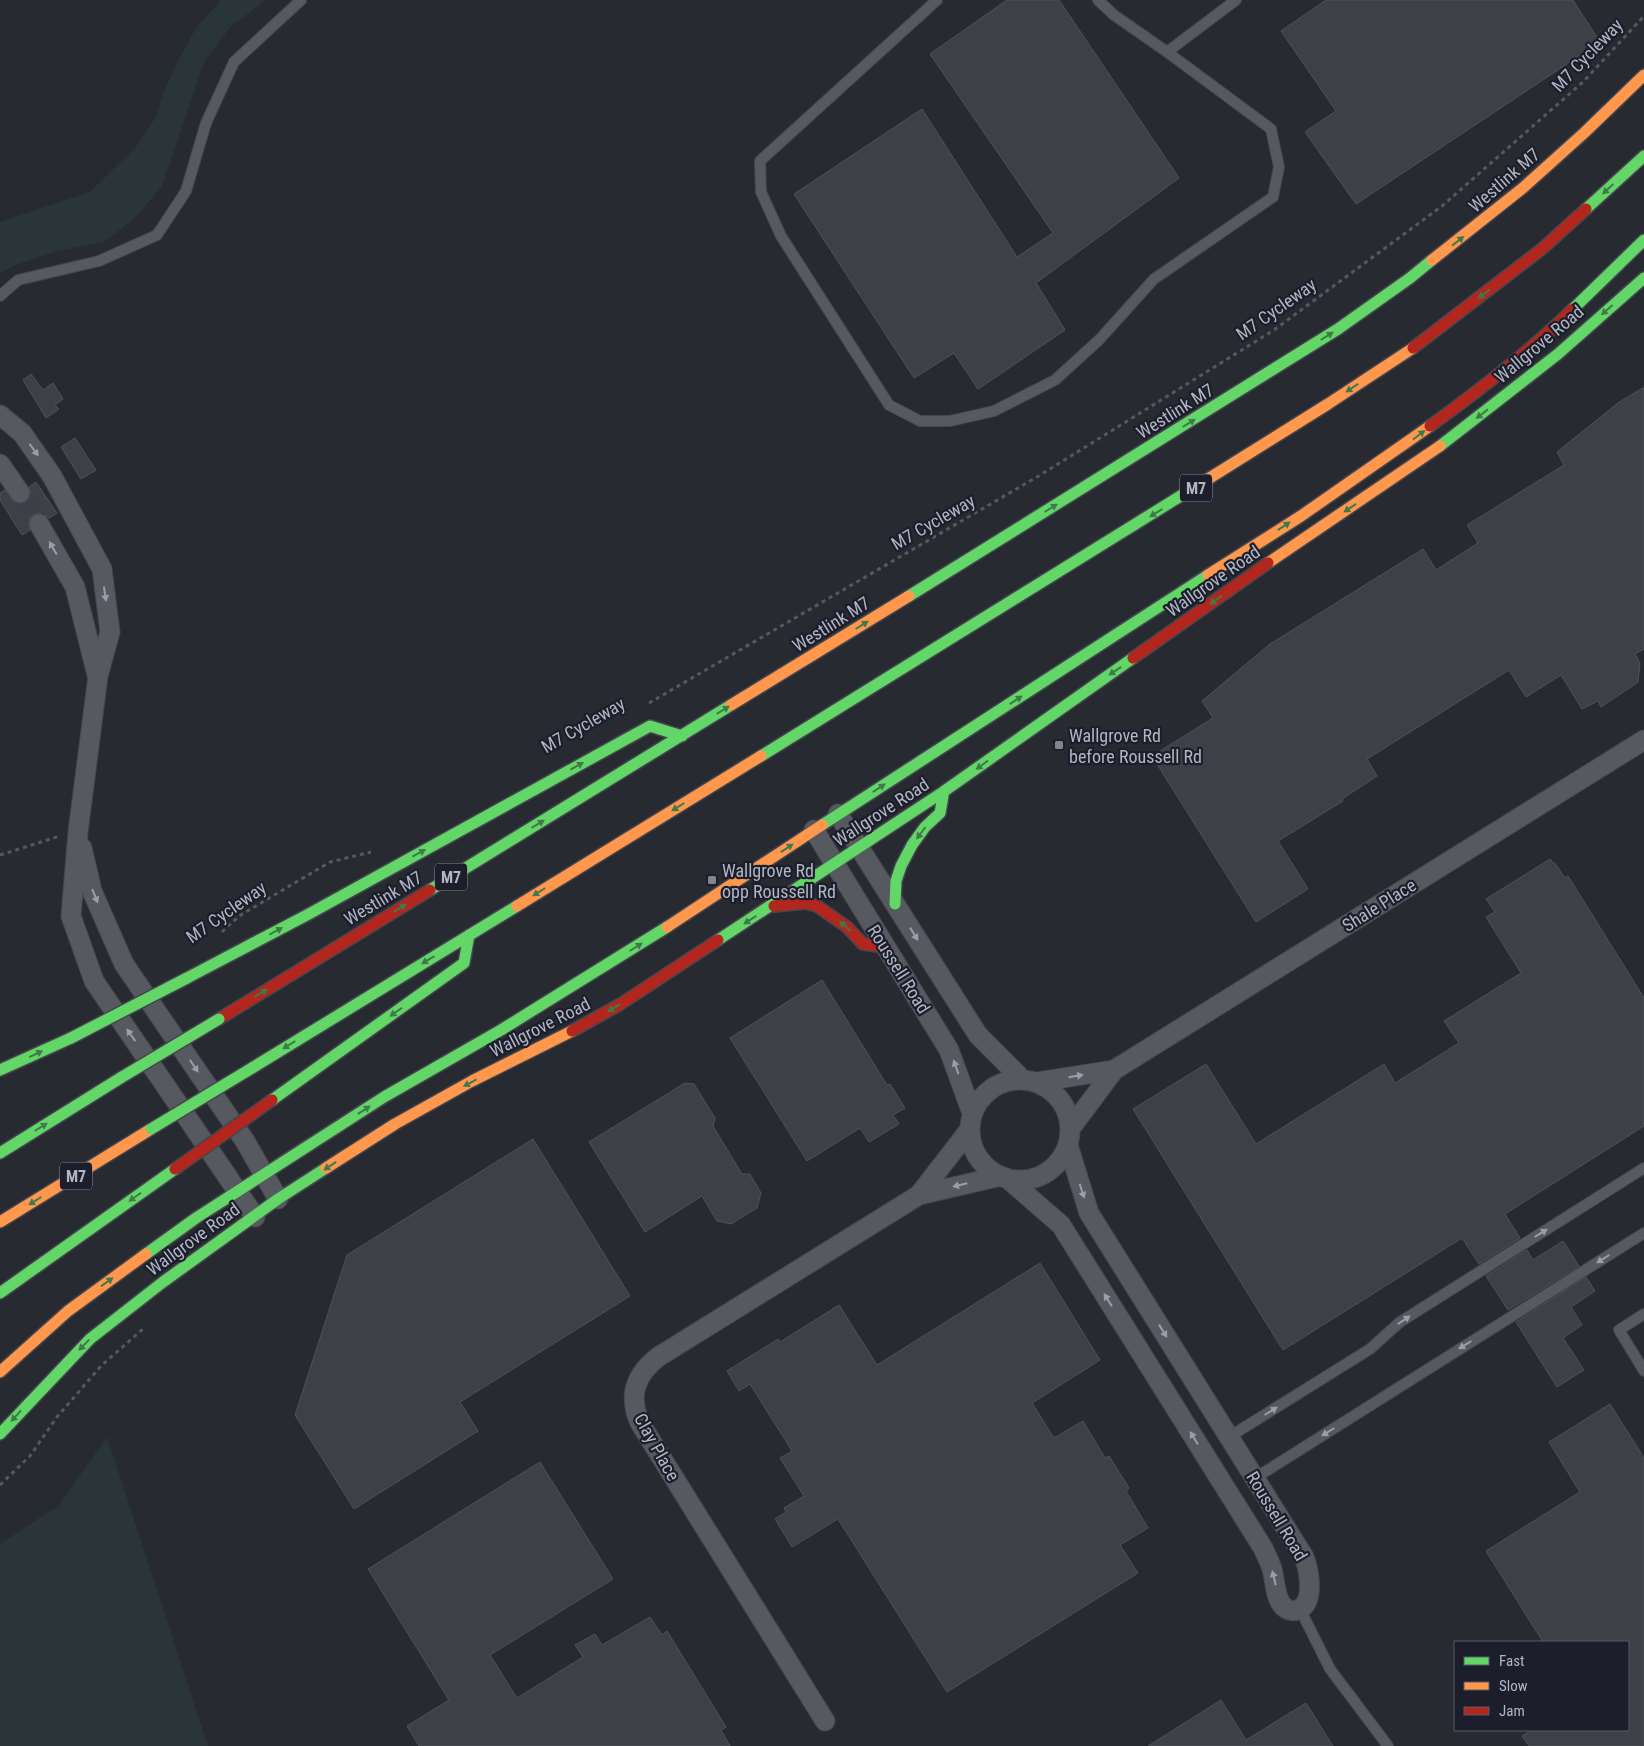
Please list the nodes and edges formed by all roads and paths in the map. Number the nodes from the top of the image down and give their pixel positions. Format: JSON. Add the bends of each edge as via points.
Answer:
{"nodes":[{"id":1,"x":301,"y":0,"type":"edge"},
{"id":2,"x":937,"y":0,"type":"edge"},
{"id":3,"x":1098,"y":0,"type":"edge"},
{"id":4,"x":1236,"y":0,"type":"edge"},
{"id":5,"x":1644,"y":16,"type":"edge"},
{"id":6,"x":1167,"y":52,"type":"junction"},
{"id":7,"x":1644,"y":75,"type":"edge"},
{"id":8,"x":1644,"y":156,"type":"edge"},
{"id":9,"x":1644,"y":240,"type":"edge"},
{"id":10,"x":1644,"y":278,"type":"edge"},
{"id":11,"x":0,"y":296,"type":"edge"},
{"id":12,"x":0,"y":415,"type":"edge"},
{"id":13,"x":0,"y":464,"type":"edge"},
{"id":14,"x":20,"y":493,"type":"tunnel mouth"},
{"id":15,"x":40,"y":524,"type":"tunnel mouth"},
{"id":16,"x":98,"y":676,"type":"junction"},
{"id":17,"x":640,"y":708,"type":"dead end"},
{"id":18,"x":682,"y":736,"type":"junction"},
{"id":19,"x":1644,"y":740,"type":"edge"},
{"id":20,"x":944,"y":792,"type":"junction"},
{"id":21,"x":838,"y":814,"type":"junction"},
{"id":22,"x":814,"y":830,"type":"junction"},
{"id":23,"x":78,"y":832,"type":"junction"},
{"id":24,"x":860,"y":848,"type":"junction"},
{"id":25,"x":379,"y":849,"type":"dead end"},
{"id":26,"x":0,"y":855,"type":"edge"},
{"id":27,"x":835,"y":864,"type":"junction"},
{"id":28,"x":895,"y":904,"type":"junction"},
{"id":29,"x":771,"y":906,"type":"junction"},
{"id":30,"x":220,"y":933,"type":"dead end"},
{"id":31,"x":469,"y":935,"type":"junction"},
{"id":32,"x":886,"y":947,"type":"junction"},
{"id":33,"x":0,"y":1070,"type":"edge"},
{"id":34,"x":1114,"y":1070,"type":"junction"},
{"id":35,"x":1030,"y":1081,"type":"junction"},
{"id":36,"x":971,"y":1121,"type":"junction"},
{"id":37,"x":1069,"y":1137,"type":"junction"},
{"id":38,"x":0,"y":1153,"type":"edge"},
{"id":39,"x":1644,"y":1168,"type":"edge"},
{"id":40,"x":263,"y":1174,"type":"junction"},
{"id":41,"x":1004,"y":1177,"type":"junction"},
{"id":42,"x":238,"y":1191,"type":"junction"},
{"id":43,"x":919,"y":1195,"type":"junction"},
{"id":44,"x":278,"y":1199,"type":"junction"},
{"id":45,"x":255,"y":1217,"type":"junction"},
{"id":46,"x":0,"y":1222,"type":"edge"},
{"id":47,"x":1644,"y":1232,"type":"edge"},
{"id":48,"x":0,"y":1293,"type":"edge"},
{"id":49,"x":1644,"y":1314,"type":"edge"},
{"id":50,"x":151,"y":1322,"type":"dead end"},
{"id":51,"x":1644,"y":1371,"type":"edge"},
{"id":52,"x":0,"y":1372,"type":"edge"},
{"id":53,"x":0,"y":1434,"type":"edge"},
{"id":54,"x":1229,"y":1437,"type":"junction"},
{"id":55,"x":1254,"y":1478,"type":"junction"},
{"id":56,"x":1,"y":1484,"type":"edge"},
{"id":57,"x":1300,"y":1609,"type":"junction"},
{"id":58,"x":825,"y":1721,"type":"dead end"},
{"id":59,"x":1388,"y":1746,"type":"edge"}],
"edges":[{"from":1,"to":11,"type":"lane","via":[[234,62],[206,123],[186,191],[158,235],[99,261],[18,280]]},
{"from":2,"to":6,"type":"lane","via":[[760,161],[761,192],[781,236],[889,405],[920,421],[950,421],[994,411],[1054,380],[1099,340],[1154,279],[1273,197],[1279,167],[1271,129]]},
{"from":3,"to":6,"type":"lane"},
{"from":4,"to":6,"type":"lane"},
{"from":5,"to":17,"type":"path","name":"M7 Cycleway","via":[[1584,82],[1442,206],[1274,330],[1037,477]]},
{"from":18,"to":7,"type":"main road","name":"Westlink M7","number":"M7","one_way":true,"via":[[1368,309],[1524,187]]},
{"from":8,"to":31,"type":"main road","number":"M7","one_way":true,"via":[[1543,248],[1416,346],[916,661]]},
{"from":21,"to":9,"type":"main road","name":"Wallgrove Road","one_way":true,"via":[[1409,442],[1552,330]]},
{"from":10,"to":20,"type":"main road","name":"Wallgrove Road","one_way":true,"via":[[1558,354],[1446,442],[1268,563]]},
{"from":12,"to":16,"type":"street","one_way":true,"via":[[22,433],[52,476],[102,569],[110,632]]},
{"from":13,"to":14,"type":"street"},
{"from":16,"to":15,"type":"street","one_way":true,"via":[[75,587]]},
{"from":16,"to":23,"type":"street"},
{"from":33,"to":18,"type":"main road","number":"M7","one_way":true,"bridge":true,"via":[[71,1038],[307,915],[650,726]]},
{"from":38,"to":18,"type":"main road","name":"Westlink M7","number":"M7","one_way":true,"bridge":true},
{"from":19,"to":34,"type":"street","name":"Shale Place"},
{"from":20,"to":24,"type":"main road","name":"Wallgrove Road"},
{"from":20,"to":28,"type":"main road","one_way":true,"via":[[940,812],[925,827],[901,866],[896,881]]},
{"from":21,"to":22,"type":"main road","name":"Wallgrove Road"},
{"from":21,"to":24,"type":"street","name":"Roussell Road"},
{"from":22,"to":27,"type":"street","name":"Roussell Road"},
{"from":40,"to":22,"type":"main road","name":"Wallgrove Road","one_way":true,"via":[[384,1097],[614,960]]},
{"from":23,"to":26,"type":"path"},
{"from":23,"to":40,"type":"street","one_way":true,"via":[[92,891],[124,964],[245,1142]]},
{"from":42,"to":23,"type":"street","one_way":true,"via":[[94,981],[71,916]]},
{"from":24,"to":27,"type":"main road","name":"Wallgrove Road"},
{"from":24,"to":28,"type":"street","name":"Roussell Road"},
{"from":25,"to":30,"type":"path","name":"M7 Cycleway","via":[[330,862],[239,916]]},
{"from":27,"to":29,"type":"main road","name":"Wallgrove Road"},
{"from":27,"to":32,"type":"street","name":"Roussell Road"},
{"from":28,"to":35,"type":"street","name":"Roussell Road","one_way":true,"via":[[978,1035]]},
{"from":32,"to":29,"type":"main road","one_way":true,"via":[[864,944],[817,906],[805,903]]},
{"from":29,"to":44,"type":"main road","name":"Wallgrove Road","one_way":true,"via":[[591,1022],[403,1119]]},
{"from":31,"to":46,"type":"main road","number":"M7","one_way":true,"bridge":true},
{"from":31,"to":48,"type":"main road","one_way":true,"bridge":true,"via":[[464,963]]},
{"from":36,"to":32,"type":"street","name":"Roussell Road","one_way":true,"via":[[949,1050]]},
{"from":35,"to":34,"type":"street","name":"Shale Place","one_way":true},
{"from":34,"to":37,"type":"street","name":"Shale Place"},
{"from":35,"to":36,"type":"street","via":[[1010,1080],[998,1084],[978,1101]]},
{"from":35,"to":37,"type":"street","via":[[1050,1090],[1061,1101],[1067,1114]]},
{"from":36,"to":41,"type":"street","via":[[972,1144],[978,1157],[988,1168]]},
{"from":36,"to":43,"type":"street","name":"Clay Place"},
{"from":37,"to":41,"type":"street","via":[[1062,1156],[1044,1174],[1020,1180]]},
{"from":37,"to":54,"type":"street","name":"Roussell Road","one_way":true,"via":[[1089,1213]]},
{"from":54,"to":39,"type":"lane","one_way":true,"via":[[1370,1349],[1400,1322]]},
{"from":40,"to":42,"type":"main road","name":"Wallgrove Road"},
{"from":40,"to":44,"type":"street"},
{"from":41,"to":43,"type":"street","name":"Clay Place","one_way":true},
{"from":57,"to":41,"type":"street","name":"Roussell Road","one_way":true,"via":[[1288,1610],[1279,1600],[1263,1548],[1061,1226]]},
{"from":42,"to":45,"type":"street"},
{"from":52,"to":42,"type":"main road","name":"Wallgrove Road","one_way":true,"via":[[68,1311]]},
{"from":43,"to":58,"type":"street","name":"Clay Place","via":[[658,1358],[643,1372],[636,1387],[634,1404],[640,1423]]},
{"from":44,"to":45,"type":"main road","name":"Wallgrove Road"},
{"from":45,"to":53,"type":"main road","name":"Wallgrove Road","one_way":true,"via":[[90,1339]]},
{"from":47,"to":55,"type":"lane","one_way":true},
{"from":49,"to":51,"type":"lane","via":[[1619,1330]]},
{"from":50,"to":56,"type":"path","via":[[101,1366],[56,1416],[30,1456]]},
{"from":54,"to":55,"type":"street","name":"Roussell Road"},
{"from":55,"to":57,"type":"street","name":"Roussell Road","via":[[1307,1564],[1310,1590]]},
{"from":57,"to":59,"type":"lane","via":[[1330,1669]]}]}
